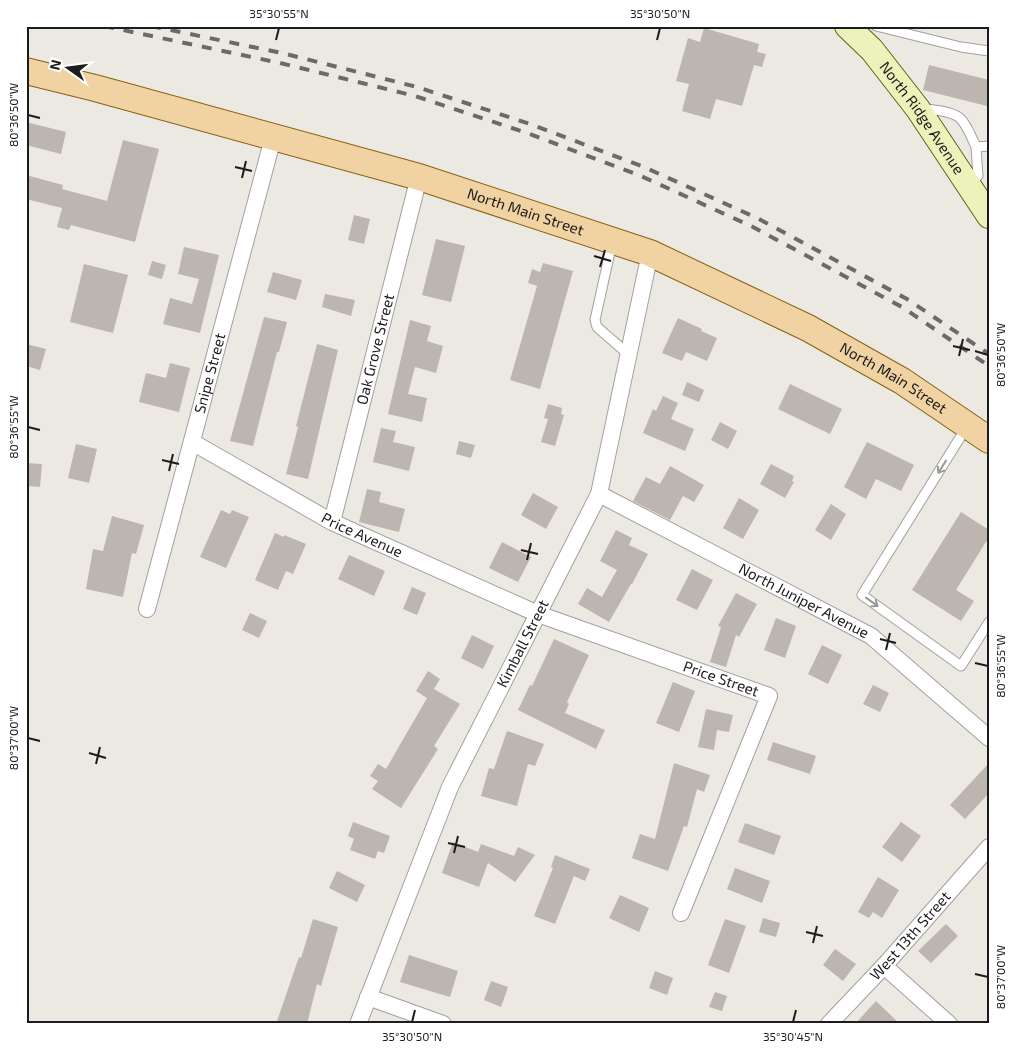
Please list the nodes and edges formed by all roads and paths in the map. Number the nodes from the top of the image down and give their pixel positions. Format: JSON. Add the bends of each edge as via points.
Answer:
{"nodes":[{"id":1,"x":847,"y":26,"type":"edge"},
{"id":2,"x":876,"y":26,"type":"edge"},
{"id":3,"x":989,"y":51,"type":"edge"},
{"id":4,"x":26,"y":71,"type":"edge"},
{"id":5,"x":918,"y":109,"type":"junction"},
{"id":6,"x":273,"y":138,"type":"junction"},
{"id":7,"x":989,"y":146,"type":"edge"},
{"id":8,"x":976,"y":147,"type":"junction"},
{"id":9,"x":989,"y":175,"type":"edge"},
{"id":10,"x":420,"y":177,"type":"junction"},
{"id":11,"x":972,"y":178,"type":"junction"},
{"id":12,"x":989,"y":216,"type":"edge"},
{"id":13,"x":613,"y":241,"type":"junction"},
{"id":14,"x":650,"y":253,"type":"junction"},
{"id":15,"x":628,"y":354,"type":"junction"},
{"id":16,"x":968,"y":425,"type":"junction"},
{"id":17,"x":989,"y":440,"type":"edge"},
{"id":18,"x":192,"y":442,"type":"junction"},
{"id":19,"x":599,"y":494,"type":"junction"},
{"id":20,"x":332,"y":522,"type":"junction"},
{"id":21,"x":147,"y":609,"type":"dead end"},
{"id":22,"x":538,"y":614,"type":"junction"},
{"id":23,"x":989,"y":622,"type":"edge"},
{"id":24,"x":989,"y":738,"type":"edge"},
{"id":25,"x":989,"y":847,"type":"edge"},
{"id":26,"x":681,"y":913,"type":"dead end"},
{"id":27,"x":884,"y":966,"type":"junction"},
{"id":28,"x":368,"y":997,"type":"junction"},
{"id":29,"x":358,"y":1024,"type":"edge"},
{"id":30,"x":443,"y":1024,"type":"edge"},
{"id":31,"x":829,"y":1024,"type":"edge"},
{"id":32,"x":950,"y":1024,"type":"edge"}],
"edges":[{"from":1,"to":5,"type":"street","name":"North Ridge Avenue","via":[[872,50]]},
{"from":2,"to":3,"type":"lane"},
{"from":4,"to":6,"type":"main road","name":"North Main Street"},
{"from":5,"to":8,"type":"lane","via":[[935,109],[960,118]]},
{"from":5,"to":11,"type":"street","name":"North Ridge Avenue"},
{"from":6,"to":10,"type":"main road","name":"North Main Street"},
{"from":6,"to":18,"type":"street","name":"Snipe Street"},
{"from":7,"to":8,"type":"lane"},
{"from":8,"to":11,"type":"lane"},
{"from":9,"to":11,"type":"lane"},
{"from":10,"to":13,"type":"main road","name":"North Main Street"},
{"from":10,"to":20,"type":"street","name":"Oak Grove Street"},
{"from":11,"to":12,"type":"street","name":"North Ridge Avenue"},
{"from":13,"to":14,"type":"main road","name":"North Main Street"},
{"from":13,"to":15,"type":"lane","via":[[595,320],[597,326]]},
{"from":14,"to":15,"type":"street","name":"Kimball Street"},
{"from":14,"to":16,"type":"main road","name":"North Main Street","via":[[808,328],[902,381]]},
{"from":15,"to":19,"type":"street","name":"Kimball Street"},
{"from":16,"to":17,"type":"main road","name":"North Main Street"},
{"from":16,"to":23,"type":"lane","one_way":true,"via":[[862,595],[961,666]]},
{"from":18,"to":20,"type":"street","name":"Price Avenue"},
{"from":18,"to":21,"type":"street","name":"Snipe Street"},
{"from":19,"to":22,"type":"street","name":"Kimball Street"},
{"from":19,"to":24,"type":"street","name":"North Juniper Avenue","via":[[871,636]]},
{"from":20,"to":22,"type":"street","name":"Price Avenue"},
{"from":22,"to":26,"type":"street","name":"Price Street","via":[[769,696]]},
{"from":22,"to":28,"type":"street","name":"Kimball Street","via":[[450,788]]},
{"from":25,"to":27,"type":"street","name":"West 13th Street"},
{"from":27,"to":31,"type":"street","name":"West 13th Street"},
{"from":27,"to":32,"type":"street"},
{"from":28,"to":29,"type":"street","name":"Kimball Street"},
{"from":28,"to":30,"type":"street"}]}
